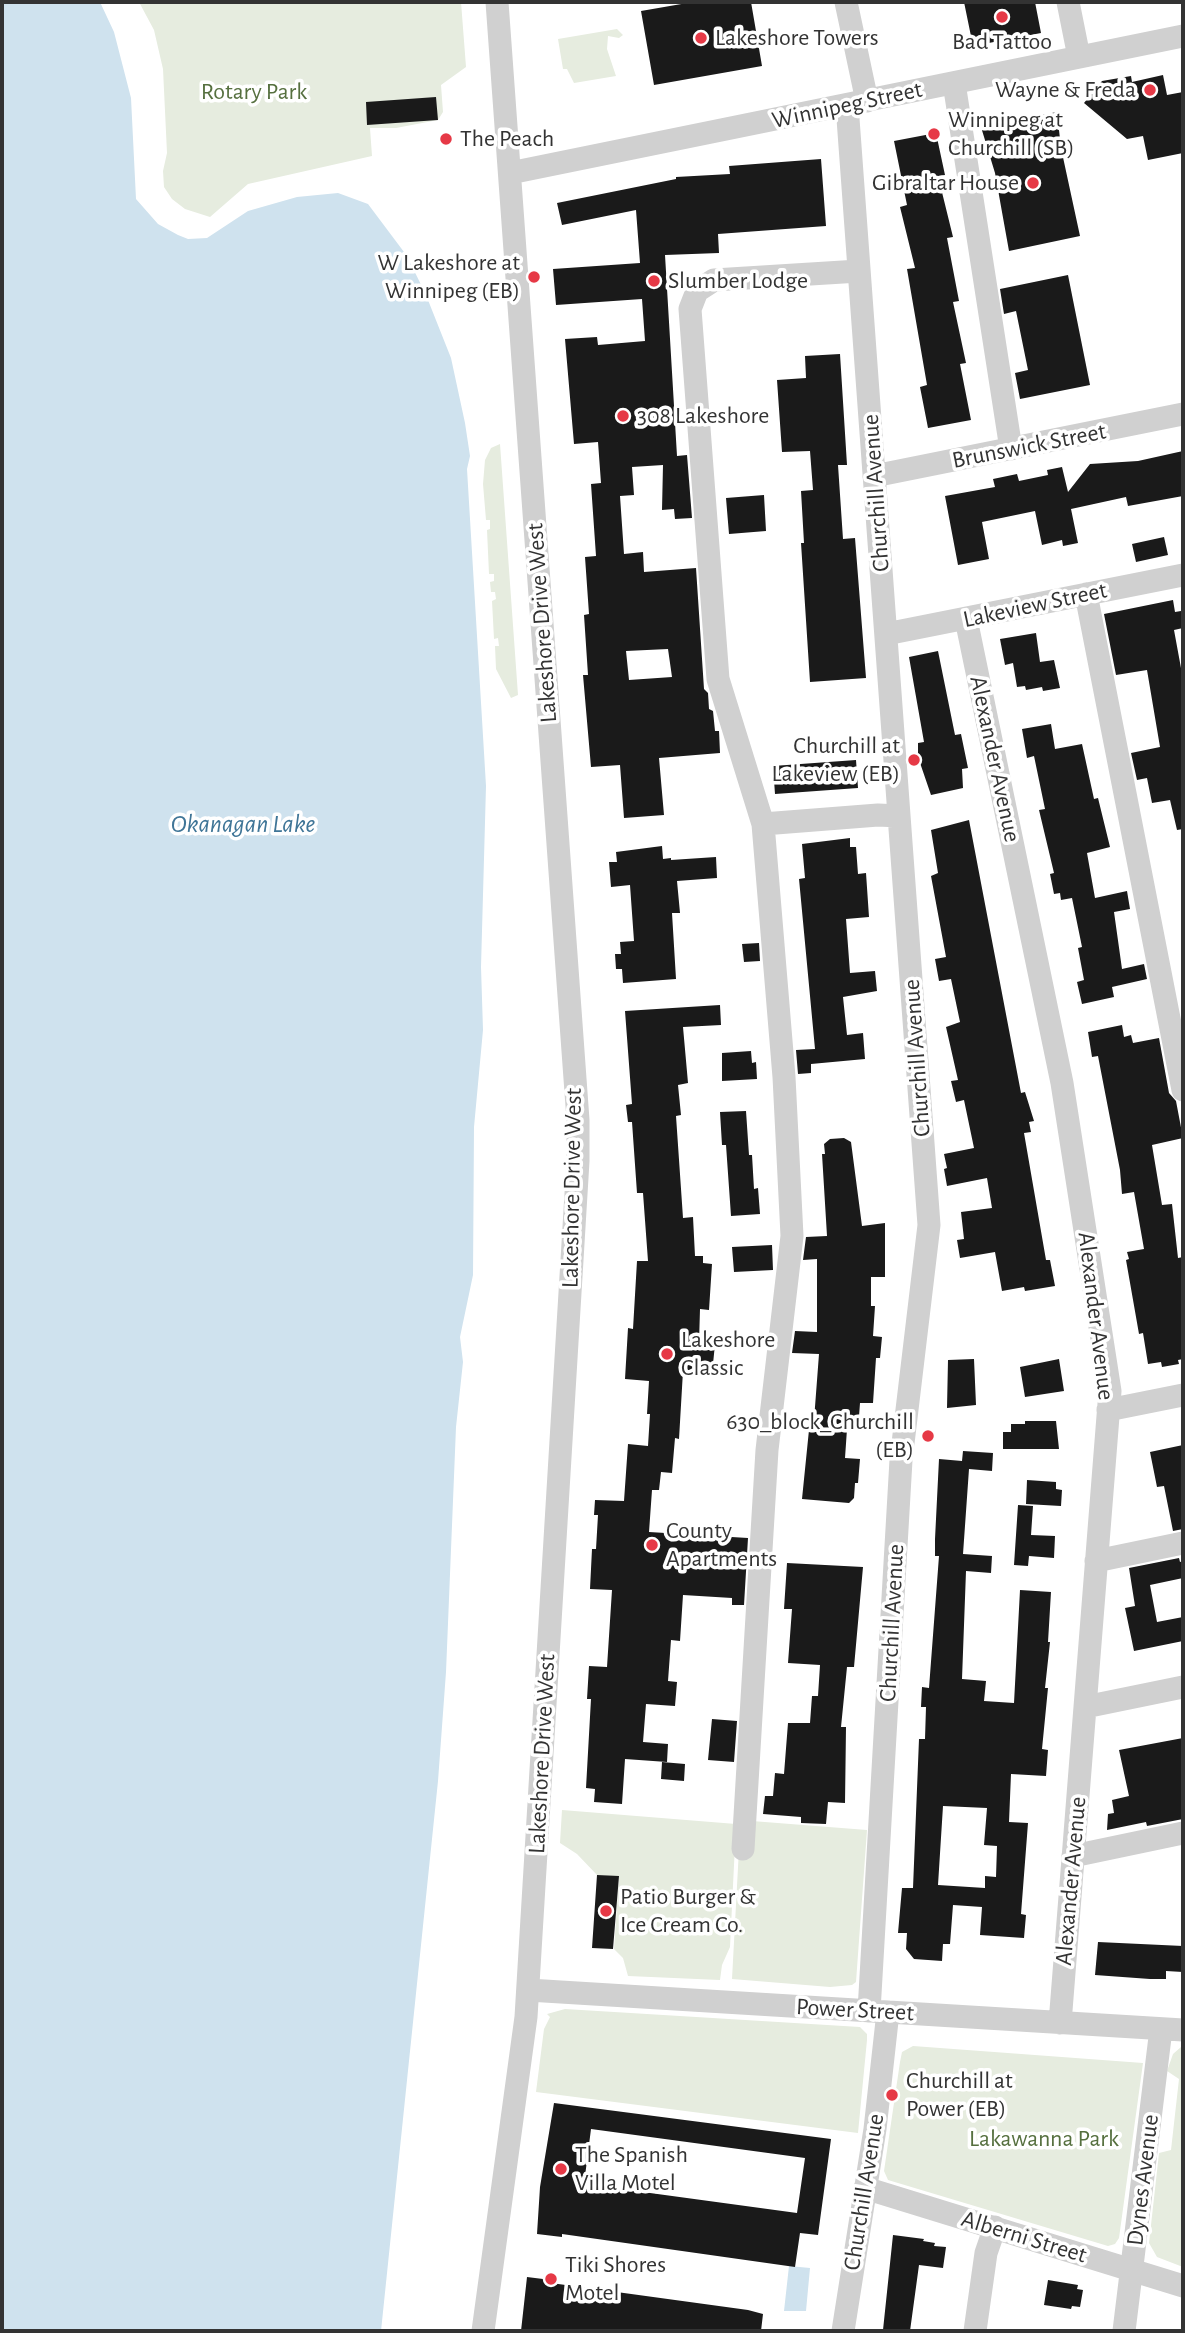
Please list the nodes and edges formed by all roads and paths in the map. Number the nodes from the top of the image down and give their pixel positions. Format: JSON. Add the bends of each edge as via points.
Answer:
{"nodes":[{"id":1,"x":497,"y":2,"type":"edge"},
{"id":2,"x":846,"y":2,"type":"edge"},
{"id":3,"x":1068,"y":2,"type":"edge"},
{"id":4,"x":1183,"y":36,"type":"edge"},
{"id":5,"x":1079,"y":57,"type":"junction"},
{"id":6,"x":954,"y":83,"type":"junction"},
{"id":7,"x":857,"y":103,"type":"junction"},
{"id":8,"x":510,"y":173,"type":"junction"},
{"id":9,"x":859,"y":271,"type":"junction"},
{"id":10,"x":1183,"y":414,"type":"edge"},
{"id":11,"x":1011,"y":449,"type":"junction"},
{"id":12,"x":874,"y":476,"type":"junction"},
{"id":13,"x":1183,"y":575,"type":"edge"},
{"id":14,"x":1086,"y":594,"type":"junction"},
{"id":15,"x":966,"y":619,"type":"junction"},
{"id":16,"x":886,"y":634,"type":"junction"},
{"id":17,"x":899,"y":816,"type":"junction"},
{"id":18,"x":763,"y":824,"type":"junction"},
{"id":19,"x":1183,"y":1090,"type":"edge"},
{"id":20,"x":1183,"y":1395,"type":"edge"},
{"id":21,"x":1108,"y":1410,"type":"junction"},
{"id":22,"x":1183,"y":1543,"type":"edge"},
{"id":23,"x":1096,"y":1561,"type":"junction"},
{"id":24,"x":1183,"y":1686,"type":"edge"},
{"id":25,"x":1084,"y":1707,"type":"junction"},
{"id":26,"x":1183,"y":1833,"type":"edge"},
{"id":27,"x":743,"y":1849,"type":"dead end"},
{"id":28,"x":1073,"y":1856,"type":"junction"},
{"id":29,"x":528,"y":1990,"type":"junction"},
{"id":30,"x":878,"y":2012,"type":"junction"},
{"id":31,"x":1060,"y":2023,"type":"junction"},
{"id":32,"x":1172,"y":2030,"type":"edge"},
{"id":33,"x":865,"y":2188,"type":"junction"},
{"id":34,"x":995,"y":2227,"type":"junction"},
{"id":35,"x":1132,"y":2270,"type":"junction"},
{"id":36,"x":1183,"y":2286,"type":"edge"},
{"id":37,"x":483,"y":2331,"type":"edge"},
{"id":38,"x":843,"y":2331,"type":"edge"},
{"id":39,"x":975,"y":2331,"type":"edge"},
{"id":40,"x":1124,"y":2331,"type":"edge"}],
"edges":[{"from":1,"to":8,"type":"street","name":"Lakeshore Drive West"},
{"from":2,"to":7,"type":"street","name":"Churchill Avenue"},
{"from":3,"to":5,"type":"street"},
{"from":4,"to":5,"type":"street","name":"Winnipeg Street"},
{"from":5,"to":6,"type":"street","name":"Winnipeg Street"},
{"from":6,"to":7,"type":"street","name":"Winnipeg Street"},
{"from":6,"to":11,"type":"street"},
{"from":7,"to":8,"type":"street","name":"Winnipeg Street"},
{"from":7,"to":9,"type":"street","name":"Churchill Avenue"},
{"from":8,"to":29,"type":"street","name":"Lakeshore Drive West","via":[[578,1120]]},
{"from":9,"to":12,"type":"street","name":"Churchill Avenue"},
{"from":9,"to":18,"type":"street","via":[[714,280],[697,291],[690,309],[718,679]]},
{"from":10,"to":11,"type":"street","name":"Brunswick Street"},
{"from":11,"to":12,"type":"street","name":"Brunswick Street"},
{"from":12,"to":16,"type":"street","name":"Churchill Avenue"},
{"from":13,"to":14,"type":"street","name":"Lakeview Street"},
{"from":14,"to":15,"type":"street","name":"Lakeview Street"},
{"from":14,"to":19,"type":"street"},
{"from":15,"to":16,"type":"street","name":"Lakeview Street"},
{"from":15,"to":21,"type":"street","name":"Alexander Avenue","via":[[1062,1083],[1110,1391]]},
{"from":16,"to":17,"type":"street","name":"Churchill Avenue"},
{"from":17,"to":18,"type":"street"},
{"from":17,"to":30,"type":"street","name":"Churchill Avenue","via":[[929,1225],[901,1460]]},
{"from":18,"to":27,"type":"street","via":[[792,1236],[767,1450]]},
{"from":20,"to":21,"type":"street"},
{"from":21,"to":23,"type":"street","name":"Alexander Avenue"},
{"from":22,"to":23,"type":"street"},
{"from":23,"to":25,"type":"street","name":"Alexander Avenue"},
{"from":24,"to":25,"type":"street"},
{"from":25,"to":28,"type":"street","name":"Alexander Avenue"},
{"from":26,"to":28,"type":"street"},
{"from":28,"to":31,"type":"street","name":"Alexander Avenue"},
{"from":29,"to":30,"type":"street","name":"Power Street"},
{"from":29,"to":37,"type":"street","name":"Lakeshore Drive West"},
{"from":30,"to":31,"type":"street","name":"Power Street"},
{"from":30,"to":33,"type":"street","name":"Churchill Avenue"},
{"from":31,"to":32,"type":"street","name":"Power Street"},
{"from":32,"to":35,"type":"street","name":"Dynes Avenue"},
{"from":33,"to":34,"type":"street","name":"Alberni Street"},
{"from":33,"to":38,"type":"street","name":"Churchill Avenue"},
{"from":34,"to":35,"type":"street","name":"Alberni Street"},
{"from":34,"to":39,"type":"street","via":[[986,2253]]},
{"from":35,"to":36,"type":"street","name":"Alberni Street"},
{"from":35,"to":40,"type":"street","name":"Dynes Avenue"}]}
